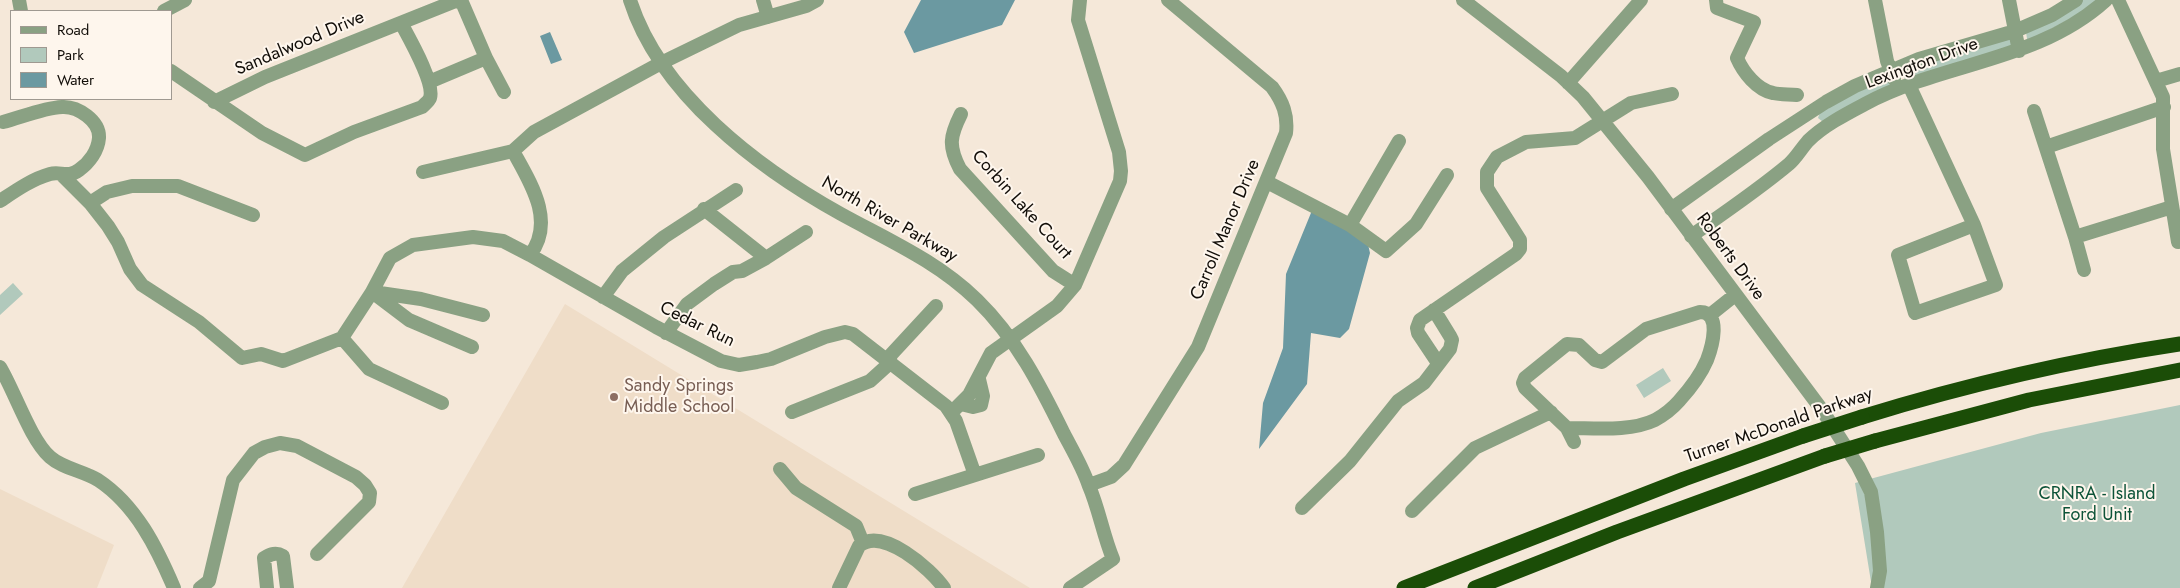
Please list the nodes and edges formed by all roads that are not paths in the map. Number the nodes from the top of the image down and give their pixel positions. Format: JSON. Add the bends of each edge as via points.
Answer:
{"nodes":[{"id":1,"x":185,"y":0,"type":"edge"},
{"id":2,"x":460,"y":0,"type":"edge"},
{"id":3,"x":630,"y":0,"type":"edge"},
{"id":4,"x":763,"y":0,"type":"edge"},
{"id":5,"x":817,"y":0,"type":"edge"},
{"id":6,"x":1080,"y":0,"type":"edge"},
{"id":7,"x":1168,"y":0,"type":"edge"},
{"id":8,"x":1463,"y":0,"type":"edge"},
{"id":9,"x":1641,"y":0,"type":"edge"},
{"id":10,"x":1716,"y":0,"type":"edge"},
{"id":11,"x":1874,"y":0,"type":"edge"},
{"id":12,"x":2009,"y":0,"type":"edge"},
{"id":13,"x":2076,"y":0,"type":"edge"},
{"id":14,"x":2106,"y":0,"type":"edge"},
{"id":15,"x":2118,"y":0,"type":"edge"},
{"id":16,"x":166,"y":10,"type":"edge"},
{"id":17,"x":768,"y":17,"type":"junction"},
{"id":18,"x":402,"y":23,"type":"junction"},
{"id":19,"x":2015,"y":31,"type":"junction"},
{"id":20,"x":2019,"y":51,"type":"junction"},
{"id":21,"x":486,"y":58,"type":"junction"},
{"id":22,"x":661,"y":63,"type":"junction"},
{"id":23,"x":1890,"y":71,"type":"junction"},
{"id":24,"x":172,"y":72,"type":"edge"},
{"id":25,"x":2180,"y":74,"type":"edge"},
{"id":26,"x":2156,"y":80,"type":"junction"},
{"id":27,"x":429,"y":82,"type":"junction"},
{"id":28,"x":1568,"y":83,"type":"junction"},
{"id":29,"x":1905,"y":86,"type":"junction"},
{"id":30,"x":504,"y":92,"type":"dead end"},
{"id":31,"x":1672,"y":94,"type":"dead end"},
{"id":32,"x":1797,"y":95,"type":"dead end"},
{"id":33,"x":214,"y":102,"type":"junction"},
{"id":34,"x":2164,"y":107,"type":"junction"},
{"id":35,"x":2034,"y":111,"type":"dead end"},
{"id":36,"x":961,"y":114,"type":"dead end"},
{"id":37,"x":1603,"y":120,"type":"junction"},
{"id":38,"x":3,"y":122,"type":"dead end"},
{"id":39,"x":1399,"y":141,"type":"dead end"},
{"id":40,"x":2046,"y":147,"type":"junction"},
{"id":41,"x":513,"y":152,"type":"junction"},
{"id":42,"x":423,"y":172,"type":"dead end"},
{"id":43,"x":1447,"y":175,"type":"dead end"},
{"id":44,"x":63,"y":176,"type":"junction"},
{"id":45,"x":1267,"y":182,"type":"junction"},
{"id":46,"x":736,"y":190,"type":"dead end"},
{"id":47,"x":0,"y":201,"type":"edge"},
{"id":48,"x":90,"y":202,"type":"junction"},
{"id":49,"x":2172,"y":207,"type":"junction"},
{"id":50,"x":704,"y":209,"type":"junction"},
{"id":51,"x":1671,"y":209,"type":"junction"},
{"id":52,"x":253,"y":215,"type":"dead end"},
{"id":53,"x":1350,"y":225,"type":"junction"},
{"id":54,"x":1974,"y":225,"type":"junction"},
{"id":55,"x":806,"y":232,"type":"dead end"},
{"id":56,"x":1691,"y":236,"type":"junction"},
{"id":57,"x":2076,"y":237,"type":"junction"},
{"id":58,"x":2178,"y":242,"type":"dead end"},
{"id":59,"x":530,"y":255,"type":"junction"},
{"id":60,"x":766,"y":258,"type":"junction"},
{"id":61,"x":2084,"y":270,"type":"dead end"},
{"id":62,"x":1075,"y":285,"type":"junction"},
{"id":63,"x":372,"y":292,"type":"junction"},
{"id":64,"x":1735,"y":295,"type":"junction"},
{"id":65,"x":603,"y":297,"type":"junction"},
{"id":66,"x":936,"y":306,"type":"dead end"},
{"id":67,"x":1434,"y":310,"type":"junction"},
{"id":68,"x":483,"y":315,"type":"dead end"},
{"id":69,"x":1710,"y":315,"type":"junction"},
{"id":70,"x":666,"y":333,"type":"junction"},
{"id":71,"x":342,"y":338,"type":"junction"},
{"id":72,"x":1010,"y":338,"type":"junction"},
{"id":73,"x":2180,"y":344,"type":"edge"},
{"id":74,"x":472,"y":347,"type":"dead end"},
{"id":75,"x":889,"y":361,"type":"junction"},
{"id":76,"x":1438,"y":363,"type":"junction"},
{"id":77,"x":0,"y":367,"type":"edge"},
{"id":78,"x":2180,"y":370,"type":"edge"},
{"id":79,"x":442,"y":403,"type":"dead end"},
{"id":80,"x":956,"y":409,"type":"junction"},
{"id":81,"x":792,"y":412,"type":"dead end"},
{"id":82,"x":1551,"y":412,"type":"junction"},
{"id":83,"x":1568,"y":428,"type":"junction"},
{"id":84,"x":1574,"y":442,"type":"dead end"},
{"id":85,"x":1038,"y":455,"type":"dead end"},
{"id":86,"x":780,"y":469,"type":"dead end"},
{"id":87,"x":975,"y":475,"type":"junction"},
{"id":88,"x":1089,"y":485,"type":"junction"},
{"id":89,"x":915,"y":494,"type":"dead end"},
{"id":90,"x":1302,"y":508,"type":"dead end"},
{"id":91,"x":1412,"y":511,"type":"dead end"},
{"id":92,"x":863,"y":543,"type":"junction"},
{"id":93,"x":317,"y":554,"type":"dead end"},
{"id":94,"x":174,"y":588,"type":"edge"},
{"id":95,"x":200,"y":588,"type":"edge"},
{"id":96,"x":267,"y":588,"type":"edge"},
{"id":97,"x":287,"y":588,"type":"edge"},
{"id":98,"x":839,"y":588,"type":"edge"},
{"id":99,"x":944,"y":588,"type":"edge"},
{"id":100,"x":1070,"y":588,"type":"edge"},
{"id":101,"x":1404,"y":588,"type":"edge"},
{"id":102,"x":1474,"y":588,"type":"edge"},
{"id":103,"x":1877,"y":588,"type":"edge"}],
"edges":[{"from":1,"to":16,"type":"street"},
{"from":2,"to":18,"type":"street","name":"Sandalwood Drive"},
{"from":2,"to":21,"type":"street","name":"Sandalwood Drive"},
{"from":3,"to":22,"type":"street","name":"North River Parkway","via":[[645,37]]},
{"from":4,"to":17,"type":"street"},
{"from":5,"to":17,"type":"street"},
{"from":6,"to":62,"type":"street","via":[[1078,20],[1119,152],[1121,171],[1116,191]]},
{"from":7,"to":45,"type":"street","name":"Carroll Manor Drive","via":[[1279,96],[1286,115],[1286,133]]},
{"from":8,"to":28,"type":"street","name":"Roberts Drive"},
{"from":9,"to":28,"type":"street"},
{"from":10,"to":32,"type":"street","via":[[1717,8],[1754,22],[1737,58],[1745,72],[1757,85],[1771,93]]},
{"from":11,"to":23,"type":"street"},
{"from":12,"to":19,"type":"street"},
{"from":13,"to":19,"type":"street","name":"Lexington Drive"},
{"from":14,"to":20,"type":"street","name":"Lexington Drive","via":[[2063,32]]},
{"from":15,"to":26,"type":"street"},
{"from":17,"to":22,"type":"street","via":[[739,25]]},
{"from":18,"to":27,"type":"street"},
{"from":18,"to":33,"type":"street","name":"Sandalwood Drive","via":[[265,77]]},
{"from":19,"to":20,"type":"street"},
{"from":19,"to":23,"type":"street","name":"Lexington Drive","via":[[1919,59]]},
{"from":20,"to":29,"type":"street","name":"Lexington Drive"},
{"from":21,"to":27,"type":"street"},
{"from":21,"to":30,"type":"street","name":"Sandalwood Drive"},
{"from":22,"to":41,"type":"street","via":[[534,132]]},
{"from":22,"to":72,"type":"street","name":"North River Parkway","via":[[704,113],[774,172],[936,266],[976,299]]},
{"from":23,"to":29,"type":"street"},
{"from":23,"to":51,"type":"street","name":"Lexington Drive","via":[[1826,102]]},
{"from":24,"to":33,"type":"street"},
{"from":25,"to":26,"type":"street"},
{"from":26,"to":34,"type":"street"},
{"from":27,"to":33,"type":"street","via":[[431,96],[422,107],[354,132],[305,155],[262,133]]},
{"from":28,"to":37,"type":"street","name":"Roberts Drive"},
{"from":29,"to":54,"type":"street"},
{"from":29,"to":56,"type":"street","name":"Lexington Drive","via":[[1825,128],[1809,140],[1790,163]]},
{"from":31,"to":37,"type":"street","via":[[1631,103]]},
{"from":34,"to":40,"type":"street"},
{"from":34,"to":49,"type":"street","via":[[2162,135]]},
{"from":35,"to":40,"type":"street"},
{"from":36,"to":62,"type":"street","name":"Corbin Lake Court","via":[[951,142],[960,169],[1053,271]]},
{"from":37,"to":51,"type":"street","name":"Roberts Drive"},
{"from":37,"to":67,"type":"street","via":[[1575,138],[1526,142],[1497,157],[1487,172],[1487,188],[1520,240],[1520,249]]},
{"from":38,"to":44,"type":"street","via":[[62,107],[74,108],[86,115],[96,126],[100,137],[97,150],[78,171]]},
{"from":39,"to":53,"type":"street"},
{"from":40,"to":57,"type":"street"},
{"from":41,"to":42,"type":"street"},
{"from":41,"to":59,"type":"street","via":[[540,207],[540,225]]},
{"from":43,"to":53,"type":"street","via":[[1416,224],[1386,251]]},
{"from":44,"to":47,"type":"street","via":[[52,173],[23,185]]},
{"from":44,"to":48,"type":"street"},
{"from":45,"to":53,"type":"street"},
{"from":45,"to":88,"type":"street","name":"Carroll Manor Drive","via":[[1198,347],[1124,465],[1111,477]]},
{"from":46,"to":50,"type":"street"},
{"from":48,"to":52,"type":"street","via":[[107,192],[132,186],[178,186]]},
{"from":48,"to":71,"type":"street","via":[[142,285],[199,322],[242,358],[261,354],[283,361]]},
{"from":49,"to":57,"type":"street"},
{"from":49,"to":58,"type":"street"},
{"from":50,"to":60,"type":"street"},
{"from":50,"to":65,"type":"street","via":[[622,271]]},
{"from":51,"to":56,"type":"street","name":"Roberts Drive"},
{"from":54,"to":54,"type":"street","via":[[1898,256],[1914,313],[1996,285]]},
{"from":55,"to":60,"type":"street"},
{"from":56,"to":64,"type":"street","name":"Roberts Drive"},
{"from":57,"to":61,"type":"street"},
{"from":59,"to":63,"type":"street","name":"Cedar Run","via":[[503,241],[473,237],[413,245],[390,258]]},
{"from":59,"to":65,"type":"street","name":"Cedar Run"},
{"from":60,"to":70,"type":"street","via":[[742,271],[733,272],[687,304]]},
{"from":62,"to":72,"type":"street","via":[[1057,306]]},
{"from":63,"to":68,"type":"street","via":[[421,299]]},
{"from":63,"to":71,"type":"street","name":"Cedar Run"},
{"from":63,"to":74,"type":"street","via":[[409,320]]},
{"from":64,"to":69,"type":"street"},
{"from":64,"to":103,"type":"street","name":"Roberts Drive","via":[[1822,410],[1871,492],[1878,532],[1880,571]]},
{"from":65,"to":70,"type":"street","name":"Cedar Run"},
{"from":66,"to":75,"type":"street"},
{"from":67,"to":76,"type":"street","via":[[1452,340],[1450,349]]},
{"from":67,"to":76,"type":"street","via":[[1420,320],[1417,328]]},
{"from":69,"to":82,"type":"street","via":[[1700,312],[1646,328],[1602,362],[1595,360],[1580,345],[1567,344],[1523,383]]},
{"from":69,"to":83,"type":"street","via":[[1714,323],[1707,360],[1669,412],[1652,421],[1625,427]]},
{"from":70,"to":75,"type":"street","name":"Cedar Run","via":[[721,361],[739,365],[771,359],[845,332],[861,339]]},
{"from":71,"to":79,"type":"street","via":[[369,369]]},
{"from":72,"to":80,"type":"street","via":[[991,353],[979,379],[984,396],[981,405]]},
{"from":72,"to":88,"type":"street","name":"North River Parkway","via":[[1044,391]]},
{"from":73,"to":101,"type":"highway","name":"Turner McDonald Parkway","bridge":true,"via":[[2030,373],[1862,417],[1684,479]]},
{"from":75,"to":80,"type":"street","name":"Cedar Run","via":[[946,406]]},
{"from":75,"to":81,"type":"street","via":[[870,381]]},
{"from":76,"to":90,"type":"street","via":[[1424,383],[1398,401],[1350,461]]},
{"from":77,"to":94,"type":"street","via":[[38,444],[51,458],[98,480],[122,501],[143,526]]},
{"from":78,"to":102,"type":"highway","bridge":true,"via":[[2029,400],[1825,456]]},
{"from":80,"to":87,"type":"street","name":"Cedar Run","via":[[956,421]]},
{"from":82,"to":83,"type":"street"},
{"from":82,"to":91,"type":"street","via":[[1476,448]]},
{"from":83,"to":84,"type":"street"},
{"from":85,"to":87,"type":"street"},
{"from":86,"to":92,"type":"street","via":[[796,488],[856,526]]},
{"from":87,"to":89,"type":"street"},
{"from":88,"to":100,"type":"street","name":"North River Parkway","via":[[1113,559]]},
{"from":92,"to":98,"type":"street"},
{"from":92,"to":99,"type":"street","via":[[890,544],[933,574]]},
{"from":93,"to":95,"type":"street","via":[[369,502],[370,493],[356,477],[297,446],[280,443],[265,447],[254,453],[233,480],[209,582]]},
{"from":96,"to":97,"type":"street","via":[[264,558],[278,553],[283,556]]}]}
